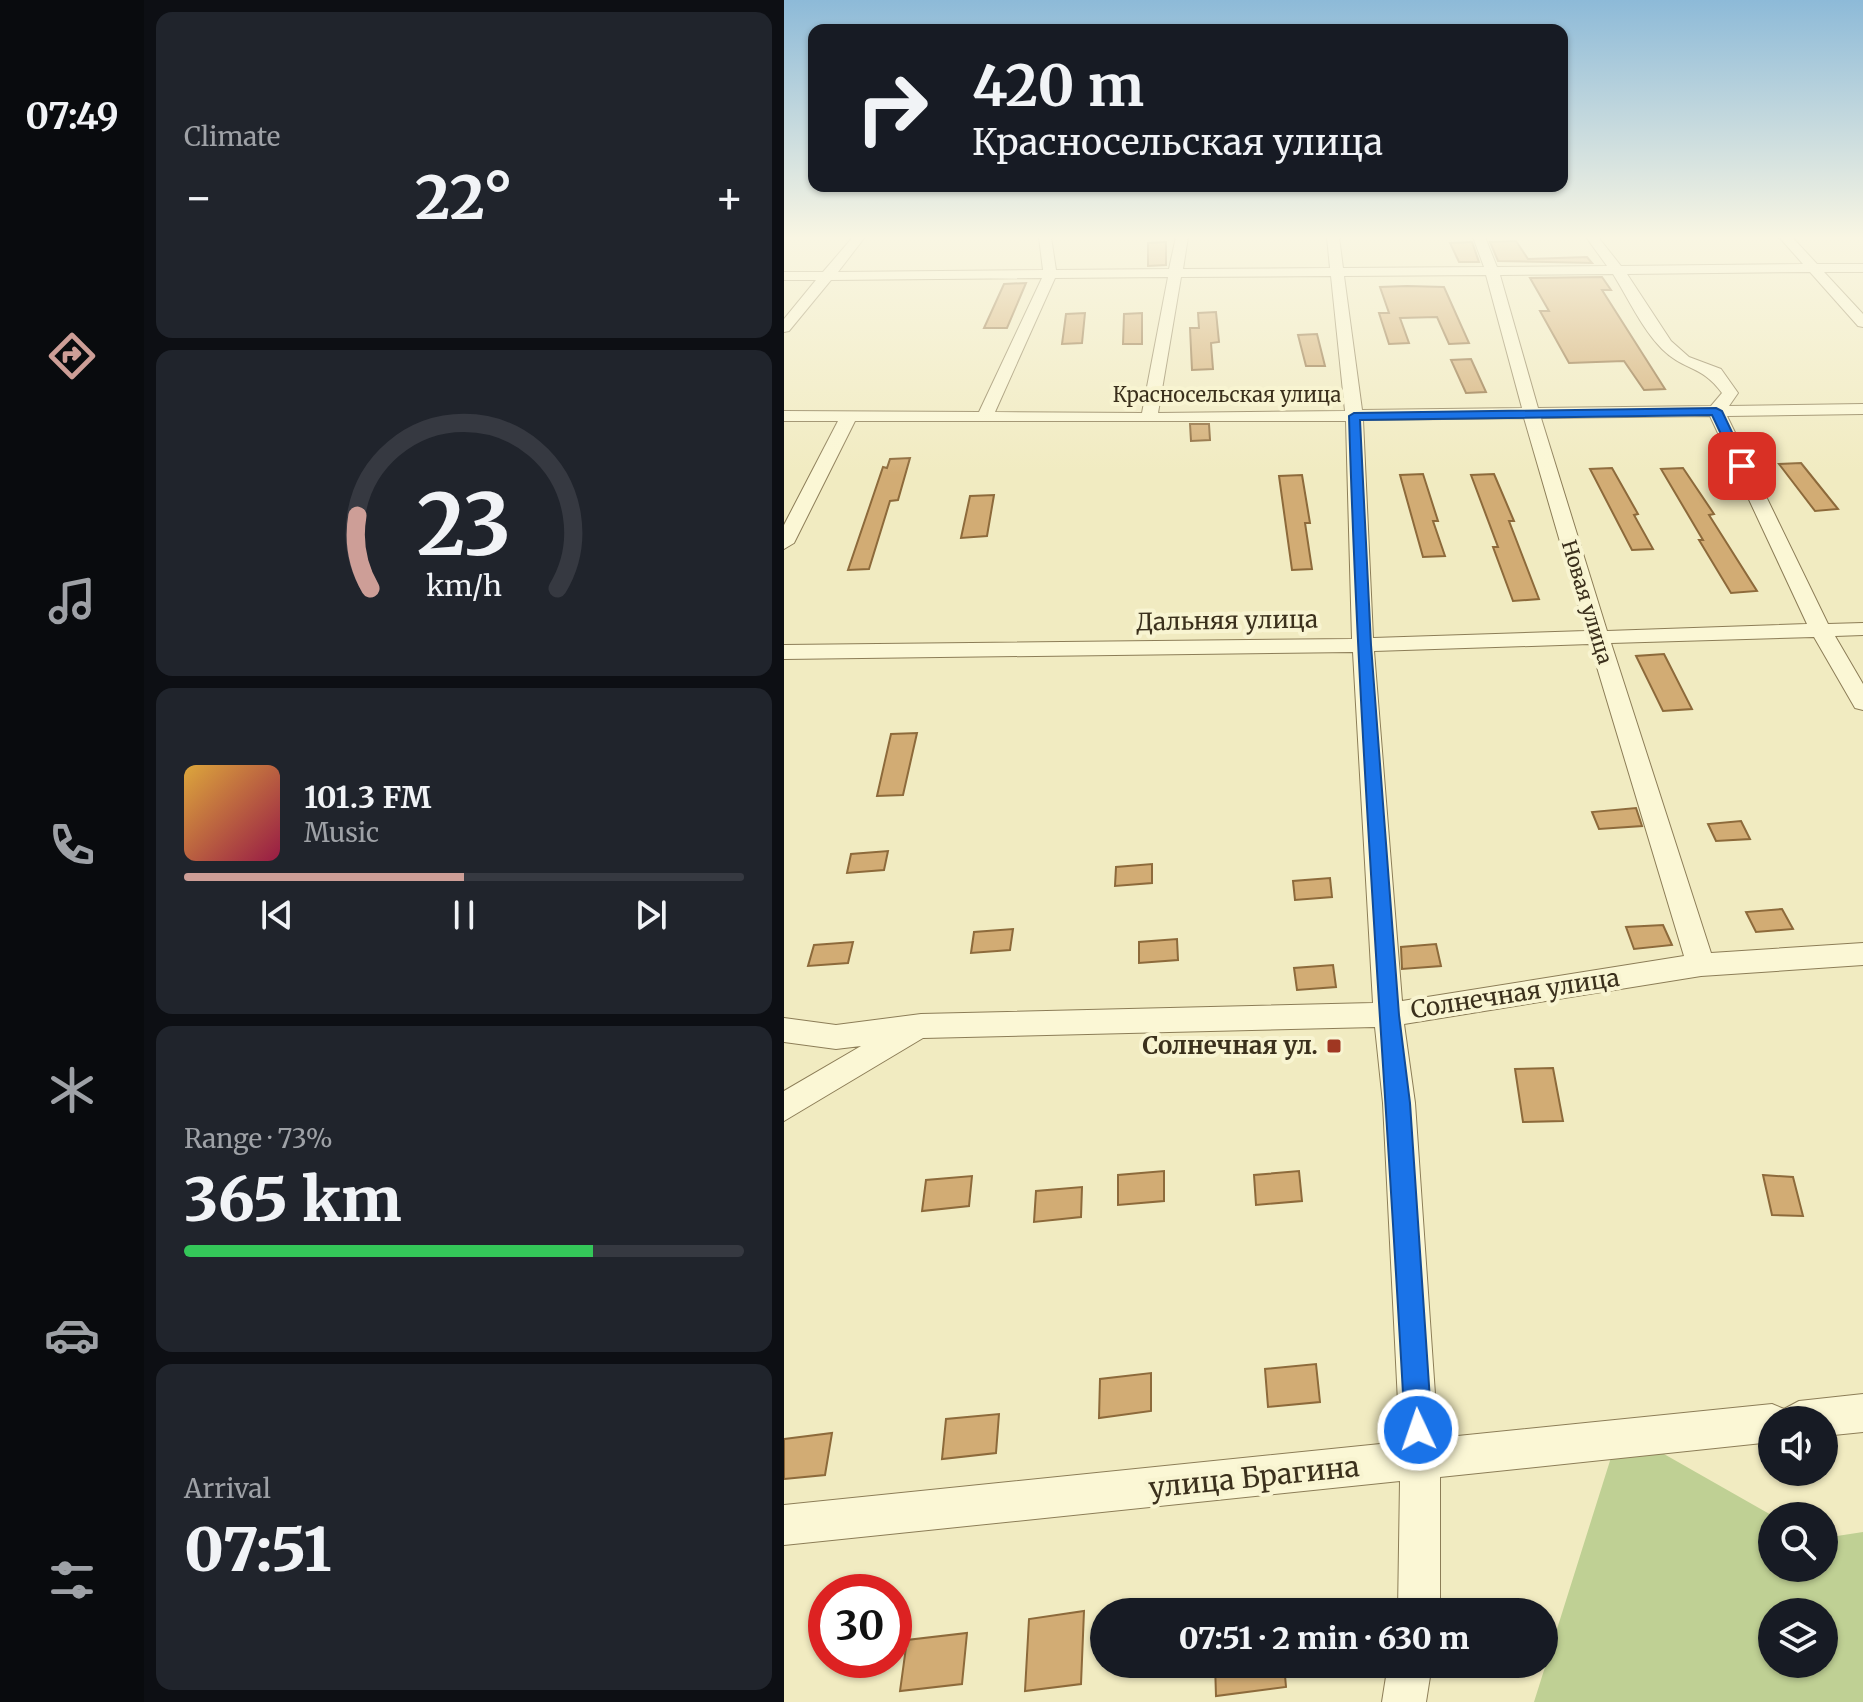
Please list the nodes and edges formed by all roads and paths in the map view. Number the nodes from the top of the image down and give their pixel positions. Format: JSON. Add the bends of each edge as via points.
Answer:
{"nodes":[{"id":1,"x":1031,"y":316,"type":"edge"},
{"id":2,"x":1167,"y":316,"type":"edge"},
{"id":3,"x":1342,"y":316,"type":"edge"},
{"id":4,"x":1505,"y":316,"type":"edge"},
{"id":5,"x":1647,"y":316,"type":"edge"},
{"id":6,"x":1863,"y":409,"type":"edge"},
{"id":7,"x":1716,"y":411,"type":"junction"},
{"id":8,"x":1530,"y":412,"type":"junction"},
{"id":9,"x":784,"y":416,"type":"edge"},
{"id":10,"x":985,"y":416,"type":"junction"},
{"id":11,"x":1354,"y":416,"type":"junction"},
{"id":12,"x":849,"y":417,"type":"junction"},
{"id":13,"x":1149,"y":418,"type":"junction"},
{"id":14,"x":784,"y":543,"type":"edge"},
{"id":15,"x":1863,"y":629,"type":"edge"},
{"id":16,"x":1821,"y":631,"type":"junction"},
{"id":17,"x":1597,"y":637,"type":"junction"},
{"id":18,"x":1363,"y":645,"type":"junction"},
{"id":19,"x":784,"y":652,"type":"edge"},
{"id":20,"x":1863,"y":703,"type":"edge"},
{"id":21,"x":1863,"y":954,"type":"edge"},
{"id":22,"x":1701,"y":965,"type":"junction"},
{"id":23,"x":1388,"y":1015,"type":"junction"},
{"id":24,"x":921,"y":1026,"type":"junction"},
{"id":25,"x":784,"y":1030,"type":"edge"},
{"id":26,"x":784,"y":1107,"type":"edge"},
{"id":27,"x":1863,"y":1413,"type":"edge"},
{"id":28,"x":1838,"y":1416,"type":"edge"},
{"id":29,"x":1758,"y":1424,"type":"edge"},
{"id":30,"x":1420,"y":1460,"type":"junction"},
{"id":31,"x":784,"y":1525,"type":"edge"},
{"id":32,"x":1419,"y":1598,"type":"edge"},
{"id":33,"x":1408,"y":1678,"type":"edge"},
{"id":34,"x":1404,"y":1702,"type":"edge"}],
"edges":[{"from":1,"to":10,"type":"street"},
{"from":2,"to":13,"type":"street"},
{"from":3,"to":11,"type":"street"},
{"from":4,"to":8,"type":"street","name":"Новая улица"},
{"from":5,"to":7,"type":"street","via":[[1665,344],[1684,360],[1715,372],[1730,393]]},
{"from":6,"to":7,"type":"street","name":"Красносельская улица"},
{"from":7,"to":8,"type":"street","name":"Красносельская улица"},
{"from":7,"to":16,"type":"street"},
{"from":8,"to":11,"type":"street","name":"Красносельская улица"},
{"from":8,"to":17,"type":"street","name":"Новая улица"},
{"from":9,"to":12,"type":"street","name":"Красносельская улица"},
{"from":10,"to":12,"type":"street","name":"Красносельская улица"},
{"from":10,"to":13,"type":"street","name":"Красносельская улица"},
{"from":11,"to":13,"type":"street","name":"Красносельская улица"},
{"from":11,"to":18,"type":"street"},
{"from":12,"to":14,"type":"street"},
{"from":15,"to":16,"type":"street","name":"Дальняя улица"},
{"from":16,"to":17,"type":"street","name":"Дальняя улица"},
{"from":16,"to":20,"type":"street"},
{"from":17,"to":18,"type":"street","name":"Дальняя улица"},
{"from":17,"to":22,"type":"street","name":"Новая улица"},
{"from":18,"to":19,"type":"street","name":"Дальняя улица"},
{"from":18,"to":23,"type":"street"},
{"from":21,"to":22,"type":"street","name":"Солнечная улица"},
{"from":22,"to":23,"type":"street","name":"Солнечная улица"},
{"from":23,"to":24,"type":"street","name":"Солнечная улица"},
{"from":23,"to":30,"type":"street","via":[[1399,1103]]},
{"from":24,"to":25,"type":"street","name":"Солнечная улица","via":[[836,1037]]},
{"from":24,"to":26,"type":"street"},
{"from":27,"to":28,"type":"street"},
{"from":29,"to":30,"type":"street","name":"улица Брагина"},
{"from":30,"to":31,"type":"street","name":"улица Брагина"},
{"from":30,"to":32,"type":"street"},
{"from":33,"to":34,"type":"street"}]}
